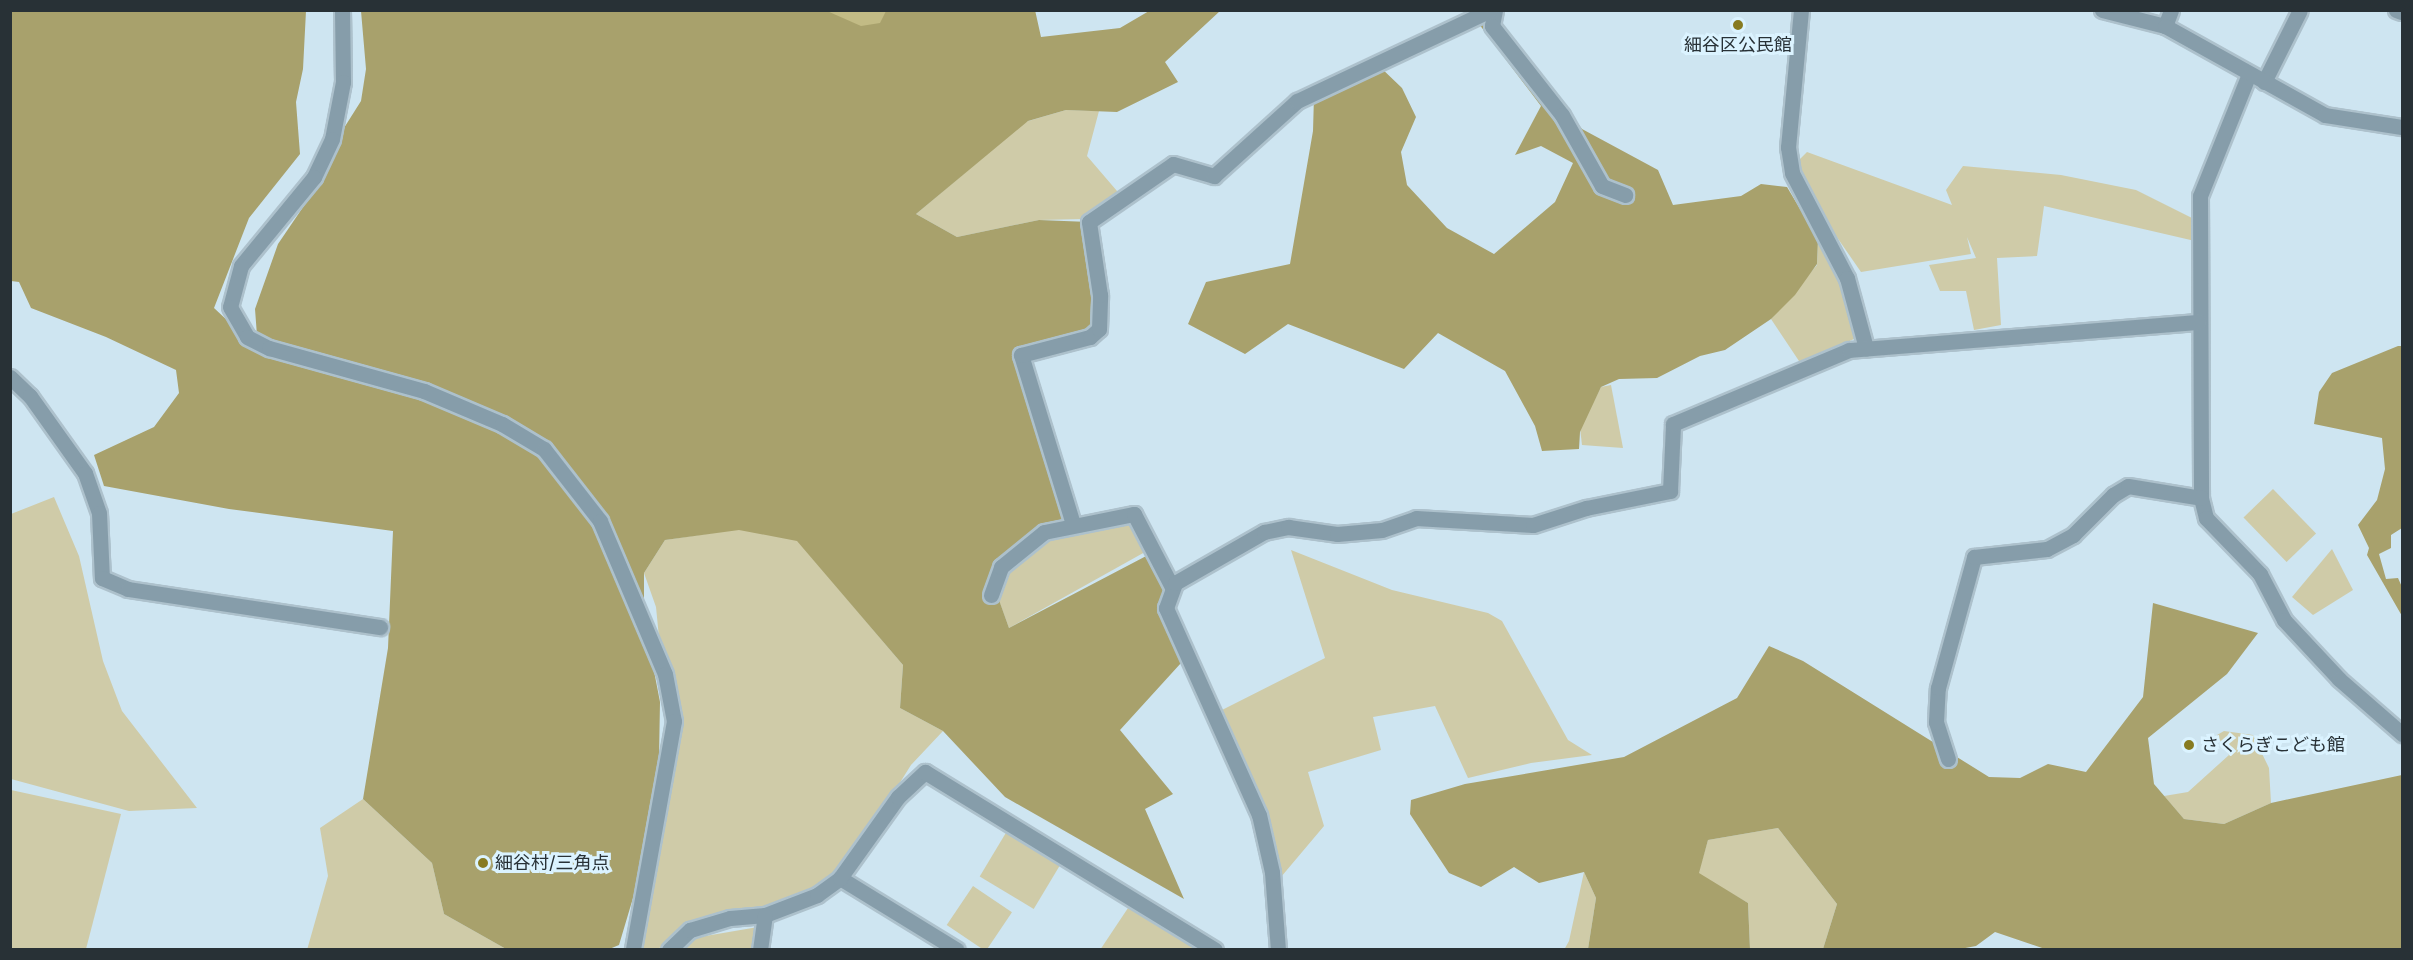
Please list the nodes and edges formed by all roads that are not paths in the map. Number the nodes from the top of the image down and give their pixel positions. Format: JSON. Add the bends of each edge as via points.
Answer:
{"nodes":[{"id":1,"x":342,"y":10,"type":"edge"},
{"id":2,"x":1490,"y":10,"type":"edge"},
{"id":3,"x":1495,"y":10,"type":"edge"},
{"id":4,"x":1801,"y":10,"type":"edge"},
{"id":5,"x":2102,"y":10,"type":"edge"},
{"id":6,"x":2171,"y":10,"type":"edge"},
{"id":7,"x":2300,"y":10,"type":"edge"},
{"id":8,"x":2165,"y":26,"type":"junction"},
{"id":9,"x":2249,"y":74,"type":"junction"},
{"id":10,"x":2264,"y":82,"type":"junction"},
{"id":11,"x":2403,"y":127,"type":"edge"},
{"id":12,"x":1625,"y":195,"type":"dead end"},
{"id":13,"x":2199,"y":322,"type":"junction"},
{"id":14,"x":1866,"y":348,"type":"junction"},
{"id":15,"x":10,"y":377,"type":"edge"},
{"id":16,"x":2201,"y":498,"type":"junction"},
{"id":17,"x":1073,"y":524,"type":"junction"},
{"id":18,"x":1172,"y":587,"type":"junction"},
{"id":19,"x":991,"y":595,"type":"dead end"},
{"id":20,"x":380,"y":627,"type":"dead end"},
{"id":21,"x":2403,"y":734,"type":"edge"},
{"id":22,"x":1948,"y":759,"type":"dead end"},
{"id":23,"x":840,"y":878,"type":"junction"},
{"id":24,"x":765,"y":915,"type":"junction"},
{"id":25,"x":633,"y":950,"type":"edge"},
{"id":26,"x":669,"y":950,"type":"edge"},
{"id":27,"x":760,"y":950,"type":"edge"},
{"id":28,"x":957,"y":950,"type":"edge"},
{"id":29,"x":1215,"y":950,"type":"edge"},
{"id":30,"x":1278,"y":950,"type":"edge"}],
"edges":[{"from":1,"to":25,"type":"street","via":[[343,82],[332,140],[314,177],[241,266],[230,307],[247,337],[269,348],[424,391],[502,424],[544,449],[600,521],[665,674],[674,721]]},
{"from":2,"to":17,"type":"street","via":[[1297,101],[1214,176],[1173,164],[1089,222],[1100,296],[1099,329],[1090,336],[1021,356]]},
{"from":3,"to":12,"type":"street","via":[[1492,26],[1562,115],[1602,186]]},
{"from":4,"to":14,"type":"street","via":[[1788,147],[1792,173],[1847,278]]},
{"from":5,"to":8,"type":"street"},
{"from":6,"to":8,"type":"street"},
{"from":7,"to":10,"type":"street"},
{"from":8,"to":9,"type":"street"},
{"from":9,"to":10,"type":"street"},
{"from":9,"to":13,"type":"street","via":[[2200,196]]},
{"from":10,"to":11,"type":"street","via":[[2325,115]]},
{"from":13,"to":14,"type":"street"},
{"from":13,"to":16,"type":"street"},
{"from":14,"to":18,"type":"street","via":[[1849,350],[1672,424],[1670,491],[1586,508],[1533,525],[1416,518],[1382,530],[1337,534],[1288,527],[1264,532]]},
{"from":15,"to":20,"type":"street","via":[[30,396],[85,473],[99,513],[102,578],[129,589]]},
{"from":16,"to":21,"type":"street","via":[[2206,518],[2260,574],[2284,620],[2332,673]]},
{"from":16,"to":22,"type":"street","via":[[2128,486],[2113,495],[2073,535],[2047,549],[1974,557],[1938,688],[1936,722]]},
{"from":17,"to":18,"type":"street","via":[[1134,514]]},
{"from":17,"to":19,"type":"street","via":[[1044,532],[1018,549],[1001,567]]},
{"from":18,"to":30,"type":"street","via":[[1166,608],[1259,815],[1272,872]]},
{"from":23,"to":24,"type":"street","via":[[817,895]]},
{"from":23,"to":28,"type":"street"},
{"from":23,"to":29,"type":"street","via":[[897,797],[925,772]]},
{"from":24,"to":26,"type":"street","via":[[730,918],[690,930]]},
{"from":24,"to":27,"type":"street"}]}
